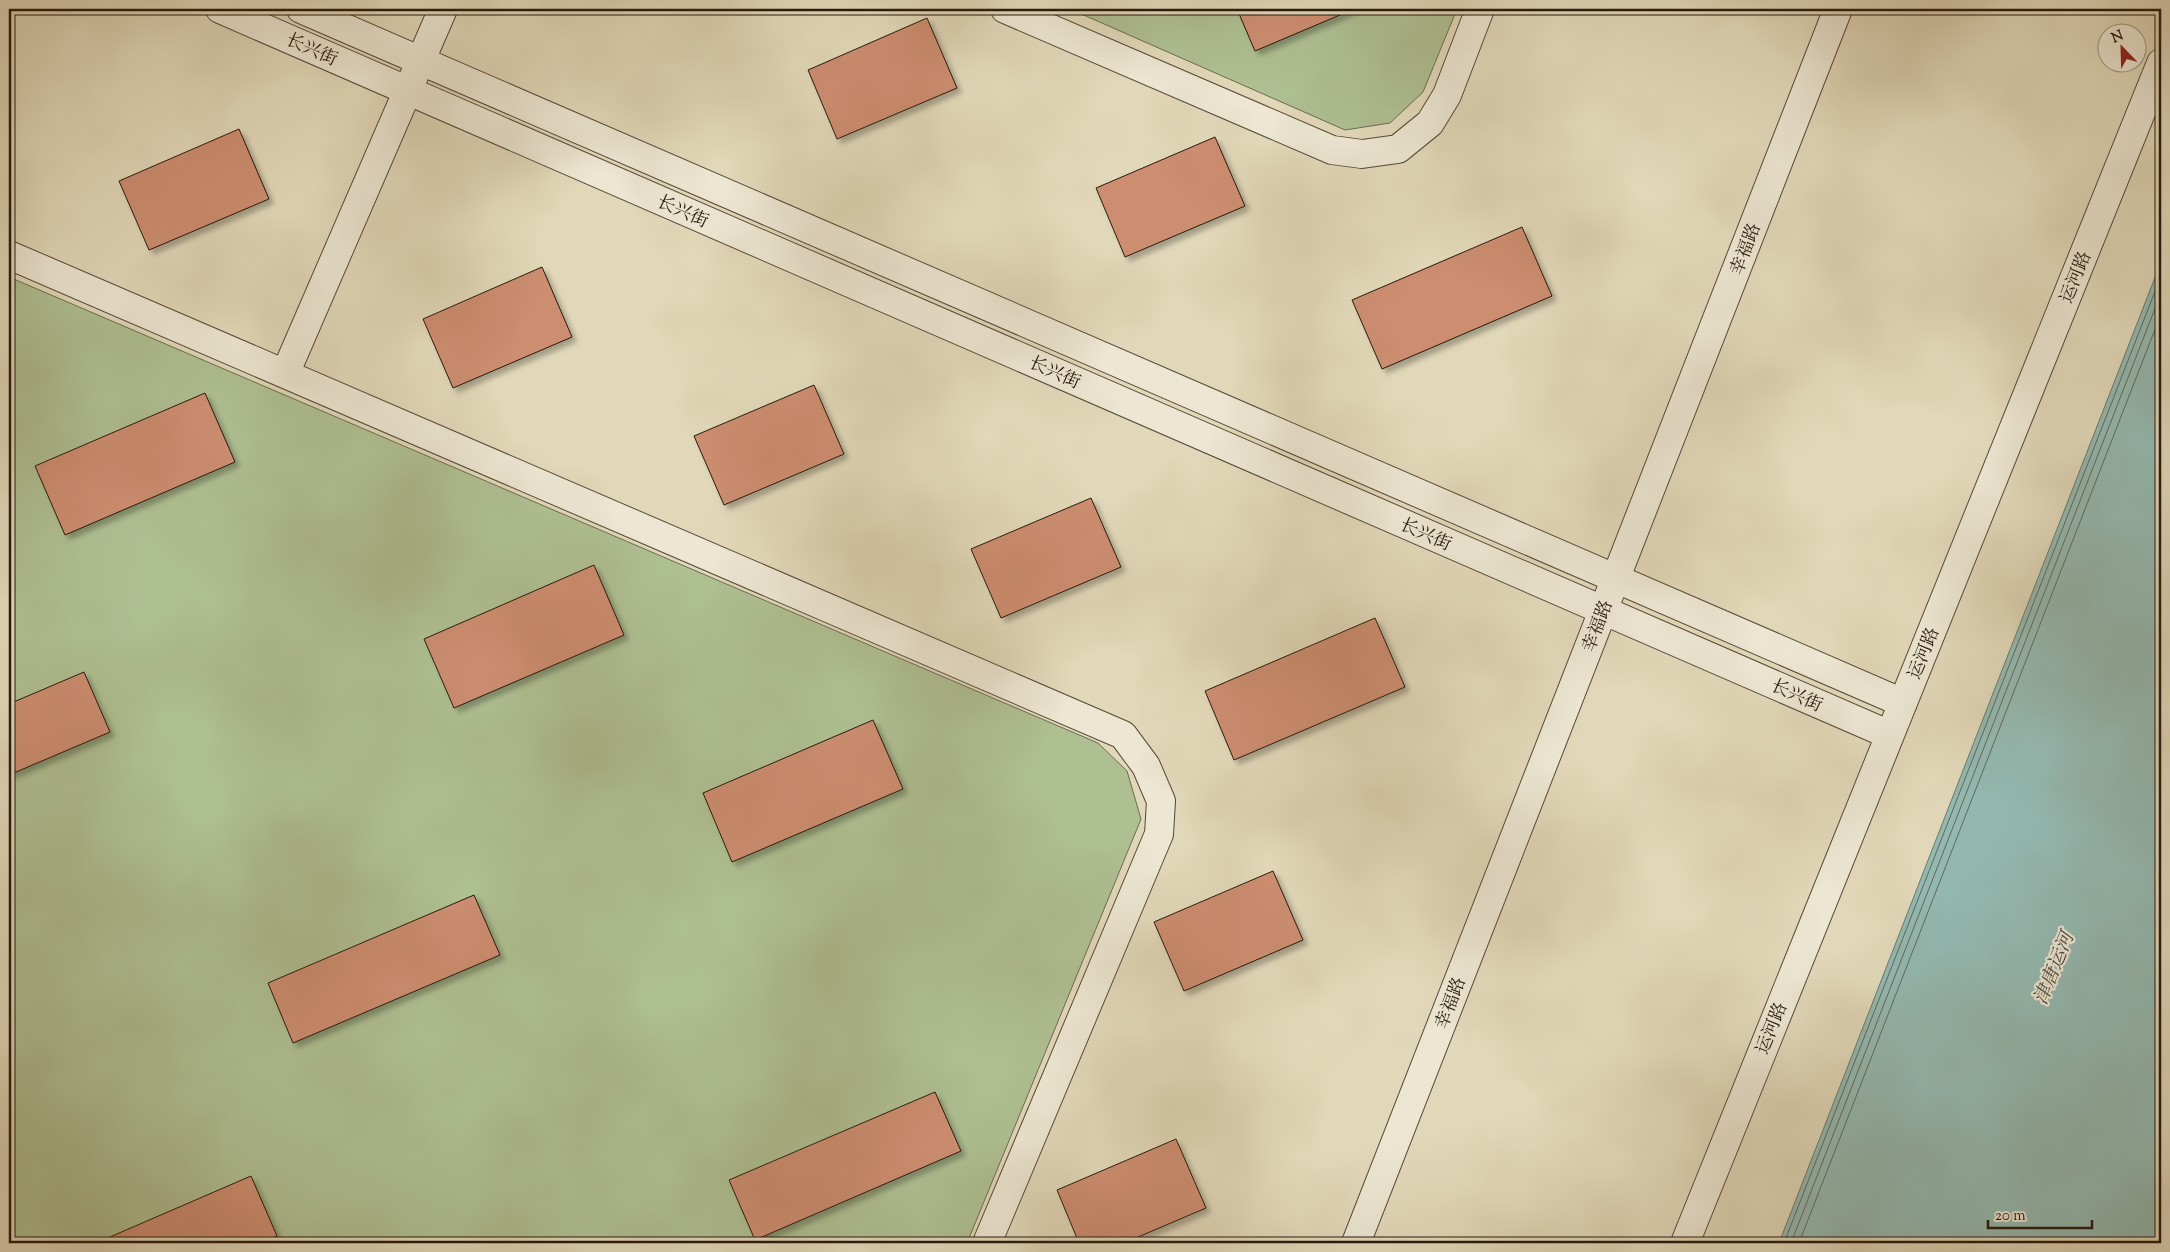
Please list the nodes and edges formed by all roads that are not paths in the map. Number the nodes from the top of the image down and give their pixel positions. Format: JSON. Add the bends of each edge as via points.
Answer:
{"nodes":[{"id":1,"x":220,"y":9,"type":"edge"},
{"id":2,"x":301,"y":9,"type":"edge"},
{"id":3,"x":443,"y":9,"type":"edge"},
{"id":4,"x":1004,"y":9,"type":"edge"},
{"id":5,"x":1480,"y":9,"type":"edge"},
{"id":6,"x":1838,"y":9,"type":"edge"},
{"id":7,"x":421,"y":61,"type":"junction"},
{"id":8,"x":2161,"y":63,"type":"edge"},
{"id":9,"x":408,"y":91,"type":"junction"},
{"id":10,"x":9,"y":255,"type":"edge"},
{"id":11,"x":285,"y":374,"type":"junction"},
{"id":12,"x":1616,"y":579,"type":"junction"},
{"id":13,"x":1603,"y":611,"type":"junction"},
{"id":14,"x":1903,"y":703,"type":"junction"},
{"id":15,"x":1890,"y":735,"type":"junction"},
{"id":16,"x":987,"y":1243,"type":"edge"},
{"id":17,"x":1356,"y":1243,"type":"edge"},
{"id":18,"x":1685,"y":1243,"type":"edge"}],
"edges":[{"from":1,"to":9,"type":"street","name":"长兴街"},
{"from":2,"to":7,"type":"street","name":"长兴街"},
{"from":3,"to":7,"type":"street"},
{"from":4,"to":5,"type":"street","via":[[1332,150],[1362,154],[1398,149],[1430,123],[1446,95]]},
{"from":6,"to":12,"type":"street","name":"幸福路"},
{"from":7,"to":9,"type":"street"},
{"from":7,"to":12,"type":"street","name":"长兴街"},
{"from":8,"to":14,"type":"street","name":"运河路"},
{"from":9,"to":11,"type":"street"},
{"from":9,"to":13,"type":"street","name":"长兴街"},
{"from":10,"to":11,"type":"street"},
{"from":11,"to":16,"type":"street","via":[[1123,735],[1146,766],[1161,801],[1159,834]]},
{"from":12,"to":13,"type":"street","name":"幸福路"},
{"from":12,"to":14,"type":"street","name":"长兴街"},
{"from":13,"to":15,"type":"street","name":"长兴街"},
{"from":13,"to":17,"type":"street","name":"幸福路"},
{"from":14,"to":15,"type":"street","name":"运河路"},
{"from":15,"to":18,"type":"street","name":"运河路"}]}
